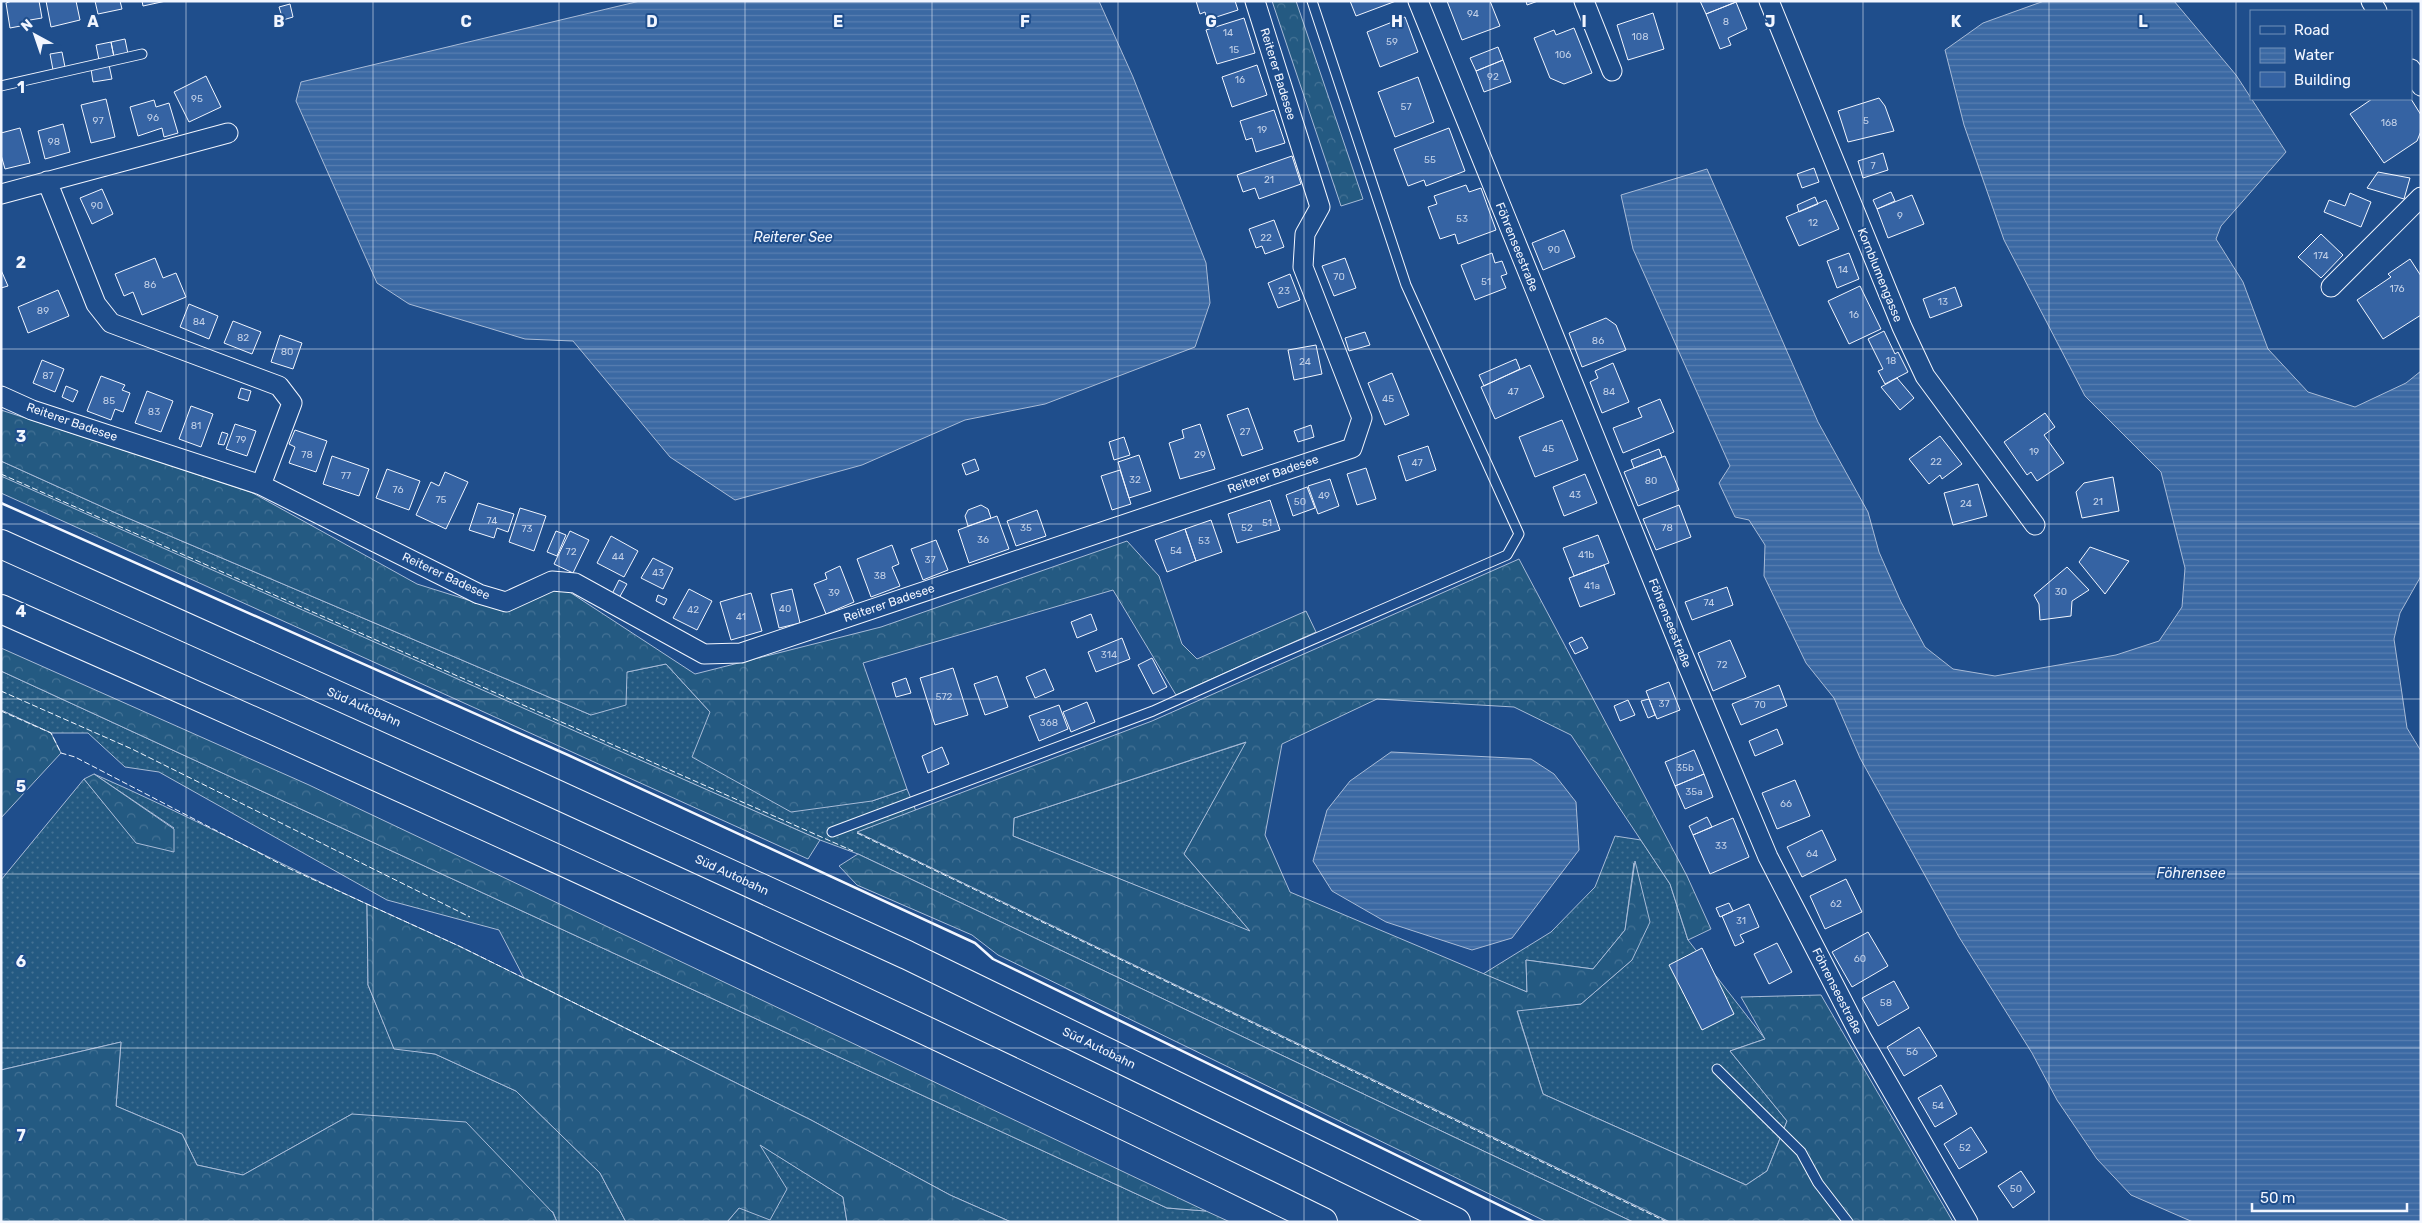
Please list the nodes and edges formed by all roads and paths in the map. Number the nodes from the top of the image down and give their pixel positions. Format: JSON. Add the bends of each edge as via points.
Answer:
{"nodes":[{"id":1,"x":1255,"y":1,"type":"edge"},
{"id":2,"x":1312,"y":1,"type":"edge"},
{"id":3,"x":1418,"y":1,"type":"edge"},
{"id":4,"x":1584,"y":1,"type":"edge"},
{"id":5,"x":1769,"y":1,"type":"edge"},
{"id":6,"x":142,"y":54,"type":"dead end"},
{"id":7,"x":1612,"y":71,"type":"dead end"},
{"id":8,"x":2412,"y":71,"type":"edge"},
{"id":9,"x":1,"y":86,"type":"edge"},
{"id":10,"x":2421,"y":86,"type":"edge"},
{"id":11,"x":228,"y":133,"type":"dead end"},
{"id":12,"x":48,"y":181,"type":"junction"},
{"id":13,"x":1,"y":194,"type":"edge"},
{"id":14,"x":2421,"y":197,"type":"edge"},
{"id":15,"x":2331,"y":288,"type":"dead end"},
{"id":16,"x":1,"y":396,"type":"edge"},
{"id":17,"x":261,"y":484,"type":"junction"},
{"id":18,"x":2035,"y":525,"type":"dead end"},
{"id":19,"x":1,"y":544,"type":"edge"},
{"id":20,"x":1,"y":609,"type":"edge"},
{"id":21,"x":832,"y":832,"type":"dead end"},
{"id":22,"x":1717,"y":1069,"type":"dead end"},
{"id":23,"x":1323,"y":1222,"type":"edge"},
{"id":24,"x":1456,"y":1222,"type":"edge"},
{"id":25,"x":1848,"y":1222,"type":"edge"},
{"id":26,"x":1968,"y":1222,"type":"edge"}],
"edges":[{"from":1,"to":17,"type":"street","name":"Reiterer Badesee","via":[[1320,207],[1305,234],[1303,267],[1362,418],[1352,448],[741,653],[704,654],[575,583],[552,581],[506,602],[479,594]]},
{"from":2,"to":21,"type":"lane","via":[[1406,285],[1519,534],[1506,555],[1153,712]]},
{"from":3,"to":26,"type":"street","name":"Föhrenseestraße","via":[[1768,858],[1861,1038]]},
{"from":4,"to":7,"type":"street"},
{"from":5,"to":18,"type":"street","name":"Kornblumengasse","via":[[1925,376]]},
{"from":6,"to":9,"type":"lane"},
{"from":8,"to":10,"type":"street"},
{"from":11,"to":12,"type":"street"},
{"from":12,"to":13,"type":"street"},
{"from":12,"to":17,"type":"street","via":[[96,304],[111,323],[279,386],[292,403]]},
{"from":14,"to":15,"type":"street"},
{"from":16,"to":17,"type":"street","name":"Reiterer Badesee","via":[[32,410]]},
{"from":19,"to":24,"type":"highway","name":"Süd Autobahn","via":[[906,956]]},
{"from":20,"to":23,"type":"highway","via":[[637,895],[1080,1103]]},
{"from":22,"to":25,"type":"lane","via":[[1801,1152],[1818,1183]]}]}
